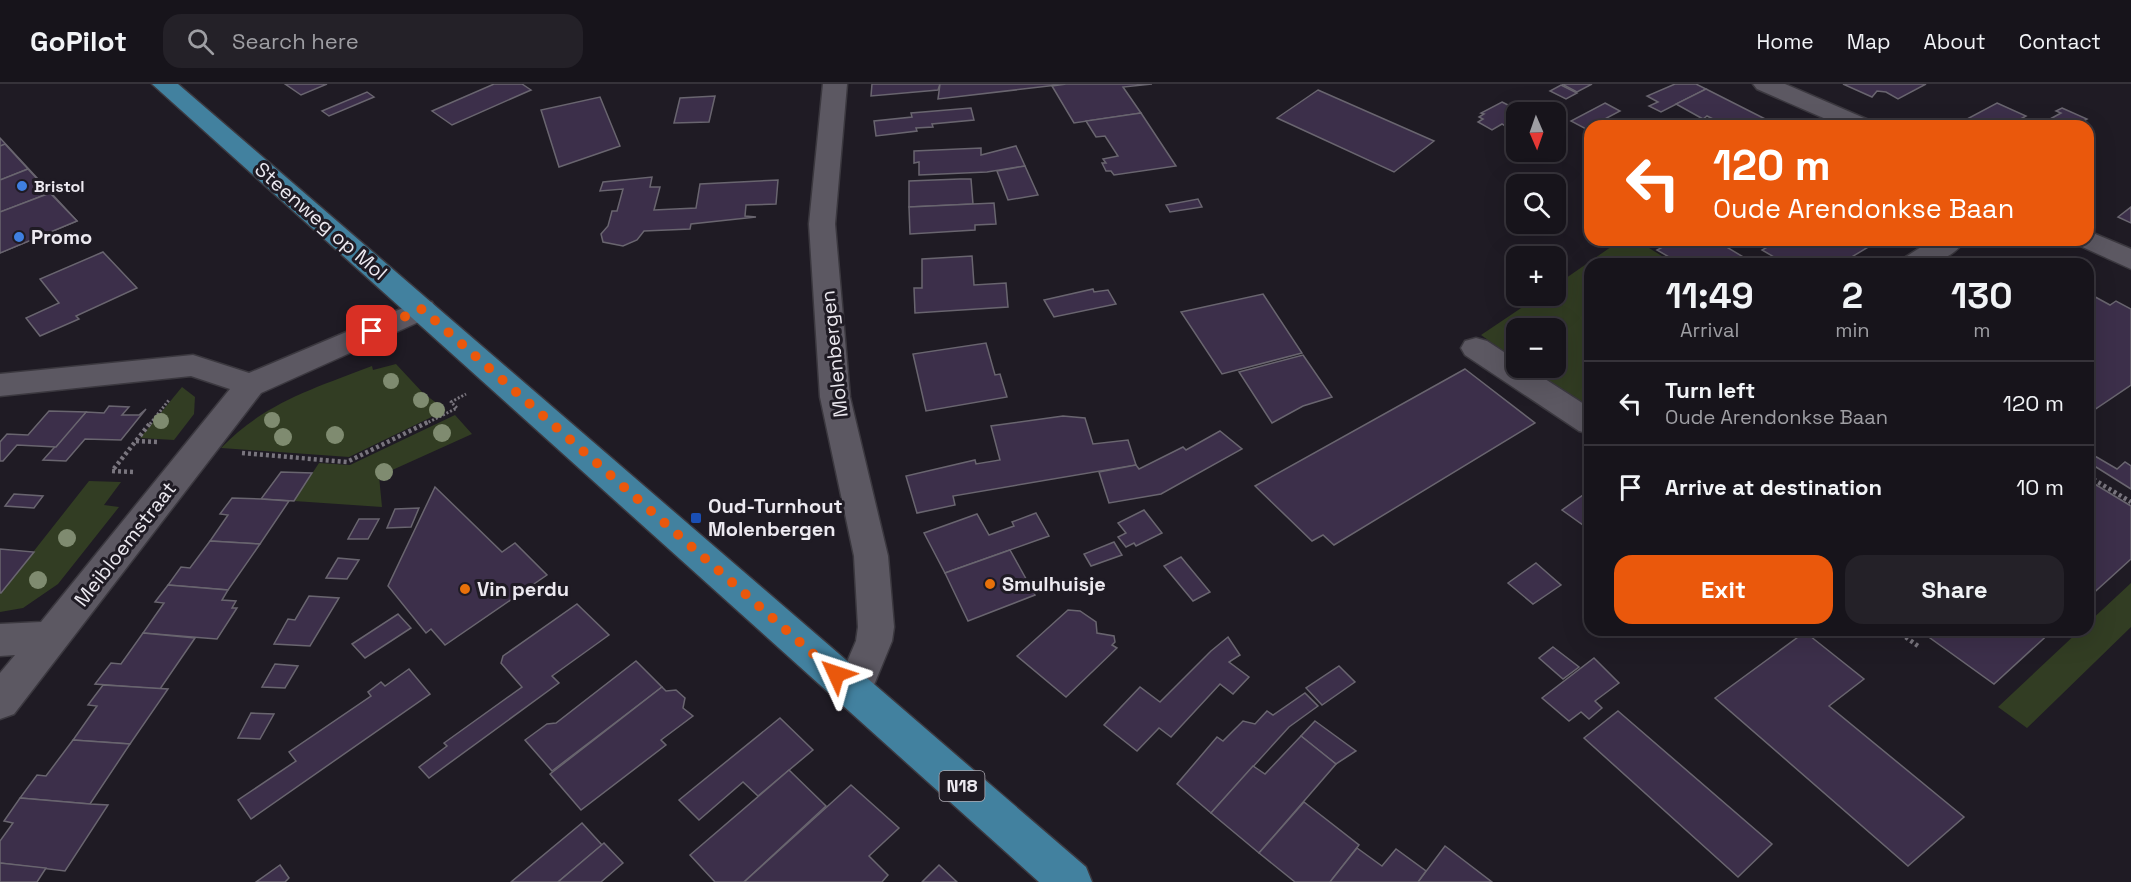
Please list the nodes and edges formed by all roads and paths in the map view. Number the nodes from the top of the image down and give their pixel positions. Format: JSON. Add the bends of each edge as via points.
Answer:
{"nodes":[{"id":1,"x":164,"y":84,"type":"edge"},
{"id":2,"x":835,"y":84,"type":"edge"},
{"id":3,"x":1766,"y":84,"type":"edge"},
{"id":4,"x":1848,"y":120,"type":"edge"},
{"id":5,"x":2094,"y":241,"type":"edge"},
{"id":6,"x":1942,"y":246,"type":"edge"},
{"id":7,"x":1923,"y":258,"type":"edge"},
{"id":8,"x":2131,"y":260,"type":"edge"},
{"id":9,"x":422,"y":309,"type":"junction"},
{"id":10,"x":1476,"y":348,"type":"dead end"},
{"id":11,"x":193,"y":365,"type":"junction"},
{"id":12,"x":498,"y":377,"type":"junction"},
{"id":13,"x":0,"y":385,"type":"edge"},
{"id":14,"x":250,"y":385,"type":"junction"},
{"id":15,"x":1584,"y":419,"type":"edge"},
{"id":16,"x":199,"y":450,"type":"junction"},
{"id":17,"x":303,"y":458,"type":"junction"},
{"id":18,"x":299,"y":464,"type":"dead end"},
{"id":19,"x":129,"y":479,"type":"dead end"},
{"id":20,"x":2094,"y":480,"type":"edge"},
{"id":21,"x":2131,"y":502,"type":"edge"},
{"id":22,"x":1904,"y":636,"type":"edge"},
{"id":23,"x":52,"y":637,"type":"junction"},
{"id":24,"x":0,"y":640,"type":"edge"},
{"id":25,"x":1918,"y":646,"type":"dead end"},
{"id":26,"x":854,"y":690,"type":"junction"},
{"id":27,"x":0,"y":702,"type":"edge"},
{"id":28,"x":1071,"y":882,"type":"edge"}],
"edges":[{"from":1,"to":9,"type":"main road","name":"Steenweg op Mol","number":"N18"},
{"from":2,"to":26,"type":"street","name":"Molenbergen","via":[[822,224],[835,397],[871,556],[876,627]]},
{"from":3,"to":4,"type":"street"},
{"from":5,"to":8,"type":"street"},
{"from":6,"to":7,"type":"street"},
{"from":9,"to":12,"type":"main road","name":"Steenweg op Mol","number":"N18"},
{"from":9,"to":14,"type":"street"},
{"from":10,"to":15,"type":"street"},
{"from":11,"to":13,"type":"street"},
{"from":11,"to":14,"type":"street"},
{"from":11,"to":19,"type":"path","via":[[112,471],[135,472]]},
{"from":12,"to":17,"type":"path","via":[[451,402],[457,408],[347,462]]},
{"from":12,"to":26,"type":"main road","name":"Steenweg op Mol","number":"N18"},
{"from":14,"to":16,"type":"street","name":"Meibloemstraat"},
{"from":16,"to":17,"type":"path"},
{"from":16,"to":23,"type":"street","name":"Meibloemstraat"},
{"from":17,"to":18,"type":"path"},
{"from":20,"to":21,"type":"path"},
{"from":22,"to":25,"type":"path"},
{"from":23,"to":24,"type":"street"},
{"from":23,"to":27,"type":"street","name":"Meibloemstraat"},
{"from":26,"to":28,"type":"main road","name":"Steenweg op Mol","number":"N18"}]}
